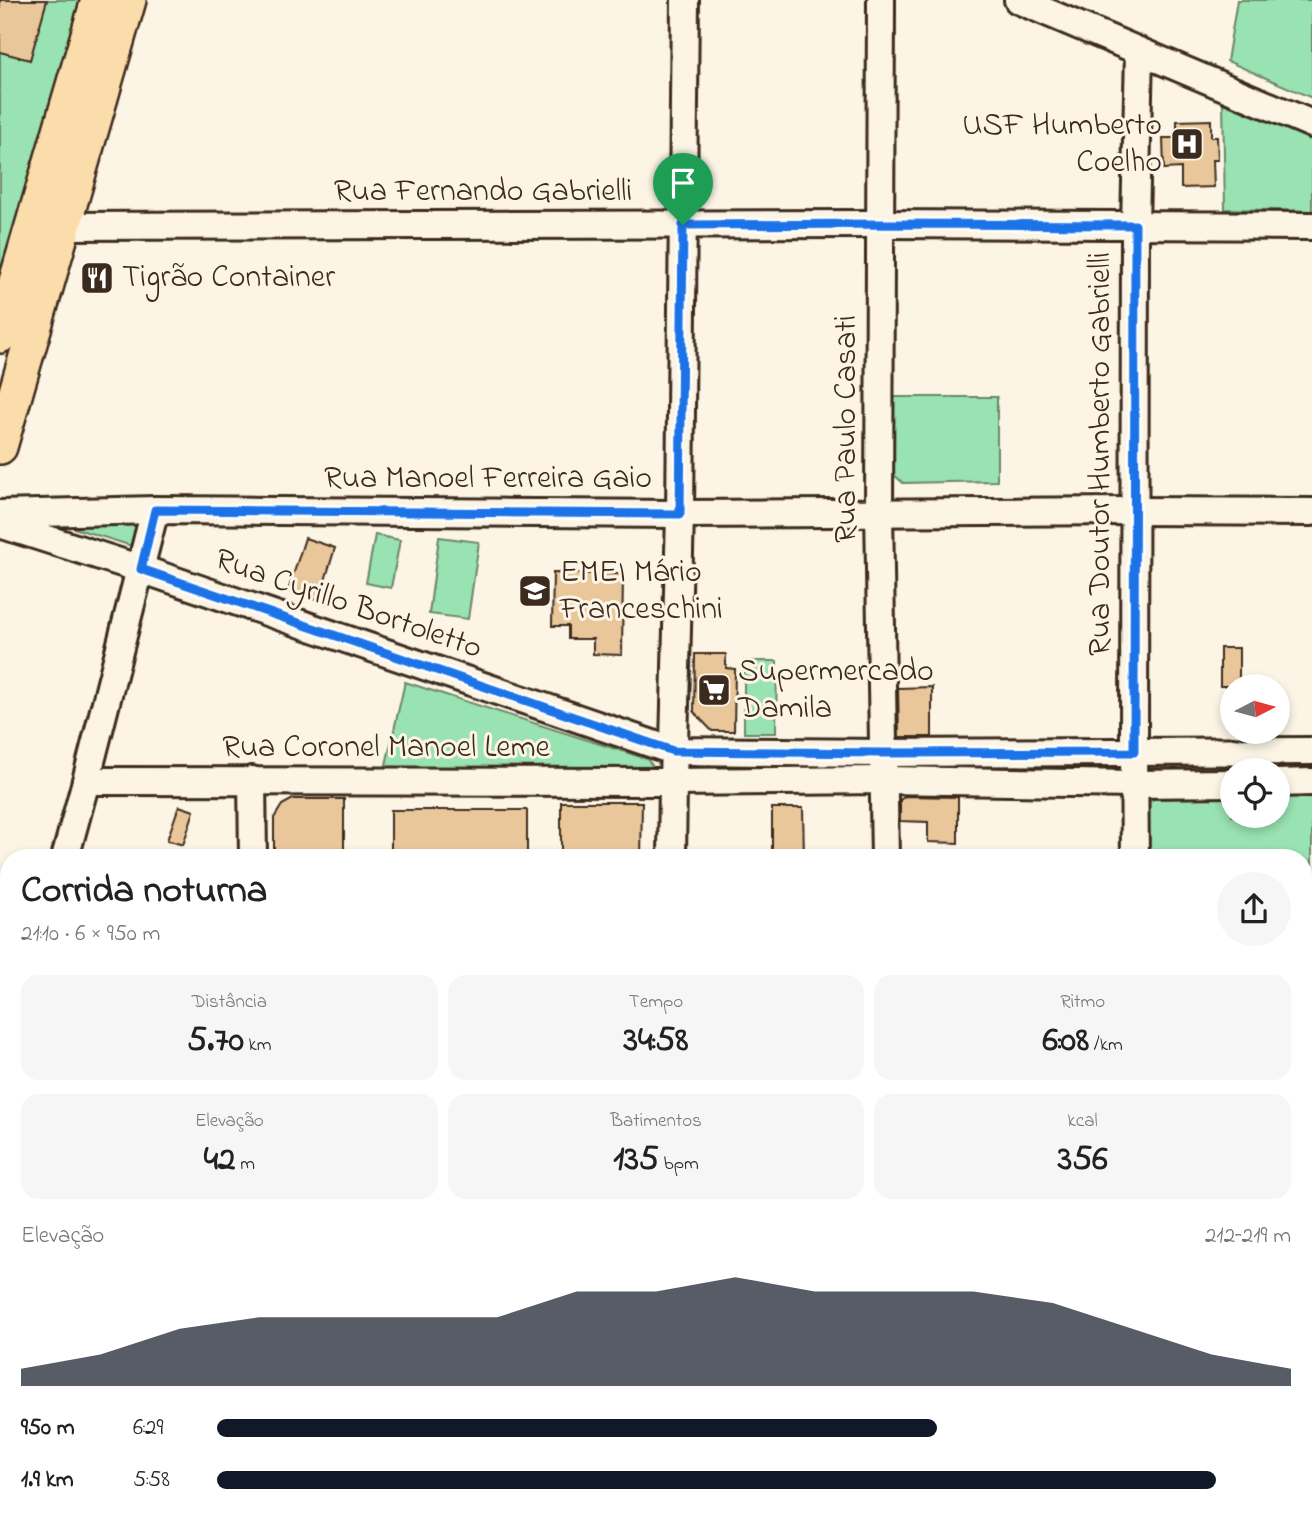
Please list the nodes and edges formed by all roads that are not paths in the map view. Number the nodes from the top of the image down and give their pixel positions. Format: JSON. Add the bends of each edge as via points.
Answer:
{"nodes":[{"id":1,"x":98,"y":0,"type":"edge"},
{"id":2,"x":129,"y":0,"type":"edge"},
{"id":3,"x":685,"y":0,"type":"edge"},
{"id":4,"x":881,"y":0,"type":"edge"},
{"id":5,"x":1018,"y":0,"type":"edge"},
{"id":6,"x":1139,"y":52,"type":"junction"},
{"id":7,"x":1312,"y":124,"type":"edge"},
{"id":8,"x":879,"y":224,"type":"junction"},
{"id":9,"x":683,"y":225,"type":"junction"},
{"id":10,"x":1135,"y":225,"type":"junction"},
{"id":11,"x":48,"y":226,"type":"junction"},
{"id":12,"x":1312,"y":226,"type":"edge"},
{"id":13,"x":0,"y":337,"type":"edge"},
{"id":14,"x":0,"y":447,"type":"edge"},
{"id":15,"x":155,"y":510,"type":"junction"},
{"id":16,"x":1134,"y":511,"type":"junction"},
{"id":17,"x":880,"y":512,"type":"junction"},
{"id":18,"x":1312,"y":512,"type":"edge"},
{"id":19,"x":0,"y":514,"type":"edge"},
{"id":20,"x":680,"y":514,"type":"junction"},
{"id":21,"x":0,"y":524,"type":"edge"},
{"id":22,"x":141,"y":569,"type":"junction"},
{"id":23,"x":673,"y":751,"type":"junction"},
{"id":24,"x":1312,"y":751,"type":"edge"},
{"id":25,"x":1134,"y":752,"type":"junction"},
{"id":26,"x":883,"y":753,"type":"junction"},
{"id":27,"x":252,"y":780,"type":"junction"},
{"id":28,"x":884,"y":780,"type":"junction"},
{"id":29,"x":86,"y":781,"type":"junction"},
{"id":30,"x":673,"y":782,"type":"junction"},
{"id":31,"x":1312,"y":782,"type":"edge"},
{"id":32,"x":1220,"y":783,"type":"edge"},
{"id":33,"x":1290,"y":783,"type":"edge"},
{"id":34,"x":1134,"y":784,"type":"junction"},
{"id":35,"x":67,"y":849,"type":"edge"},
{"id":36,"x":253,"y":849,"type":"edge"},
{"id":37,"x":672,"y":849,"type":"edge"},
{"id":38,"x":885,"y":849,"type":"edge"},
{"id":39,"x":1135,"y":849,"type":"edge"}],
"edges":[{"from":1,"to":11,"type":"main road"},
{"from":2,"to":11,"type":"main road"},
{"from":3,"to":9,"type":"street"},
{"from":4,"to":8,"type":"street","name":"Rua Paulo Casati"},
{"from":5,"to":6,"type":"street"},
{"from":6,"to":7,"type":"street"},
{"from":6,"to":10,"type":"street","name":"Rua Doutor Humberto Gabrielli"},
{"from":8,"to":9,"type":"street","name":"Rua Fernando Gabrielli"},
{"from":8,"to":10,"type":"street","name":"Rua Fernando Gabrielli"},
{"from":8,"to":17,"type":"street","name":"Rua Paulo Casati"},
{"from":9,"to":11,"type":"street","name":"Rua Fernando Gabrielli"},
{"from":9,"to":20,"type":"street"},
{"from":10,"to":12,"type":"street","name":"Rua Fernando Gabrielli"},
{"from":10,"to":16,"type":"street","name":"Rua Doutor Humberto Gabrielli"},
{"from":11,"to":13,"type":"main road"},
{"from":11,"to":14,"type":"main road"},
{"from":15,"to":19,"type":"street","name":"Rua Manoel Ferreira Gaio"},
{"from":15,"to":20,"type":"street","name":"Rua Manoel Ferreira Gaio"},
{"from":15,"to":22,"type":"street"},
{"from":16,"to":17,"type":"street","name":"Rua Manoel Ferreira Gaio"},
{"from":16,"to":18,"type":"street","name":"Rua Manoel Ferreira Gaio"},
{"from":16,"to":25,"type":"street","name":"Rua Doutor Humberto Gabrielli"},
{"from":17,"to":20,"type":"street","name":"Rua Manoel Ferreira Gaio"},
{"from":17,"to":26,"type":"street","name":"Rua Paulo Casati"},
{"from":20,"to":23,"type":"street"},
{"from":21,"to":22,"type":"street","name":"Rua Cyrillo Bortoletto"},
{"from":22,"to":23,"type":"street","name":"Rua Cyrillo Bortoletto"},
{"from":22,"to":29,"type":"street"},
{"from":23,"to":26,"type":"street"},
{"from":23,"to":30,"type":"street"},
{"from":24,"to":25,"type":"street"},
{"from":25,"to":26,"type":"street"},
{"from":25,"to":34,"type":"street","name":"Rua Doutor Humberto Gabrielli"},
{"from":26,"to":28,"type":"street","name":"Rua Paulo Casati"},
{"from":27,"to":29,"type":"street","name":"Rua Coronel Manoel Leme"},
{"from":27,"to":30,"type":"street","name":"Rua Coronel Manoel Leme"},
{"from":27,"to":36,"type":"street"},
{"from":28,"to":30,"type":"street","name":"Rua Coronel Manoel Leme"},
{"from":28,"to":34,"type":"street","name":"Rua Coronel Manoel Leme"},
{"from":28,"to":38,"type":"street","name":"Rua Paulo Casati"},
{"from":29,"to":35,"type":"street"},
{"from":30,"to":37,"type":"street"},
{"from":31,"to":33,"type":"street"},
{"from":32,"to":34,"type":"street","name":"Rua Coronel Manoel Leme"},
{"from":34,"to":39,"type":"street","name":"Rua Doutor Humberto Gabrielli"}]}
